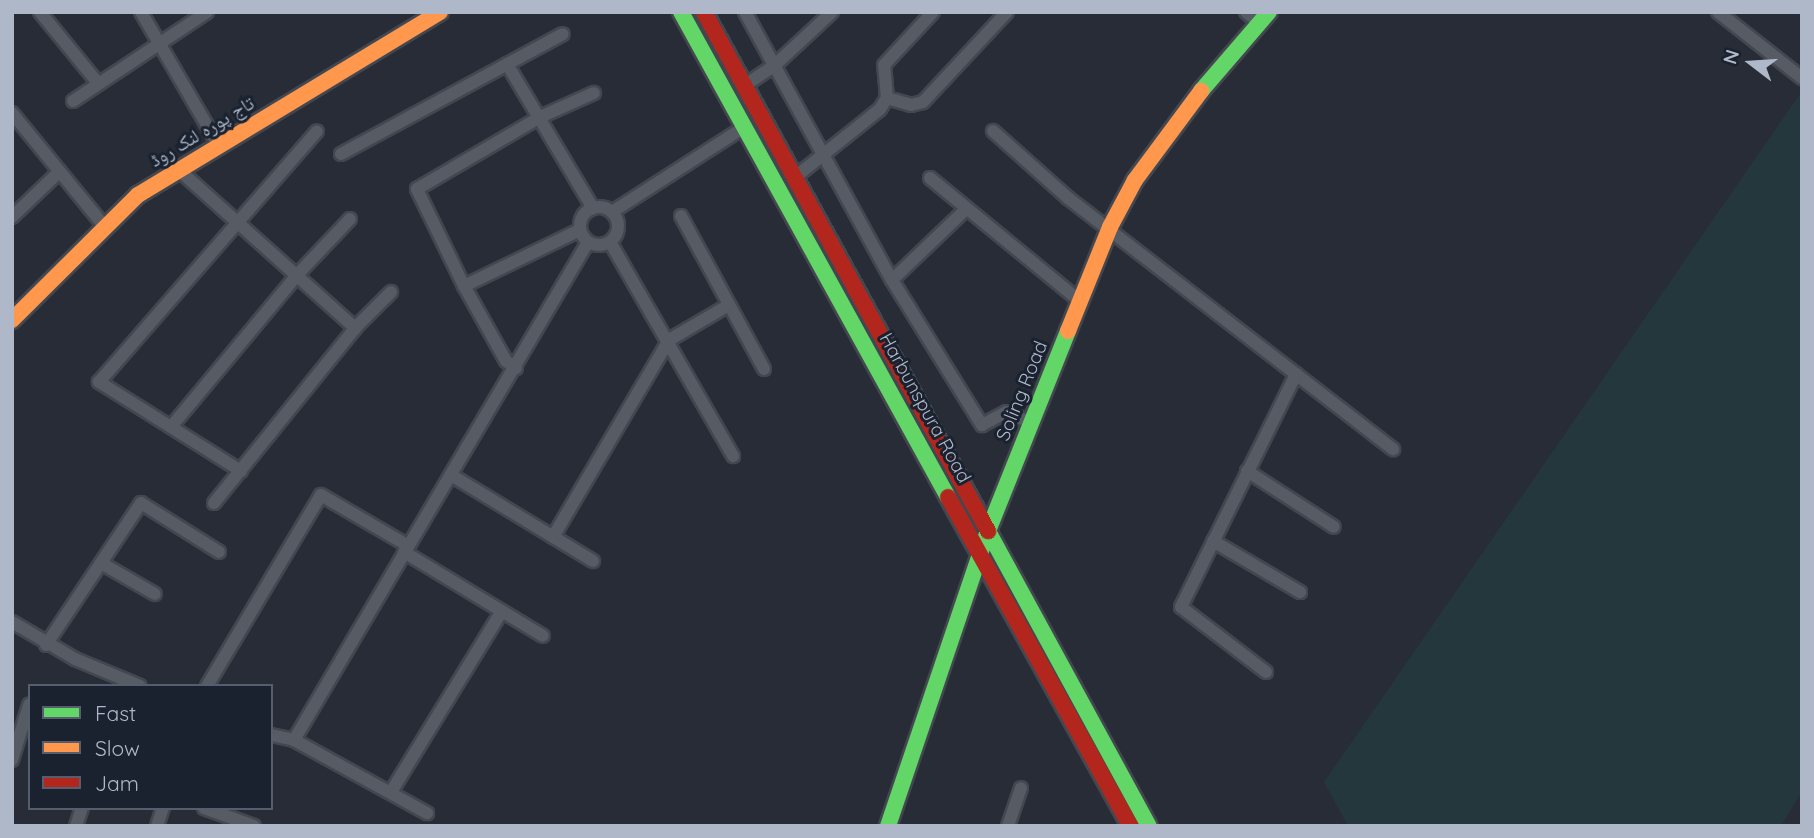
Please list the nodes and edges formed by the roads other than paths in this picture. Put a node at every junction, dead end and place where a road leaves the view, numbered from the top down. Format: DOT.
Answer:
graph roads {
  1 [pos="40,12"];
  2 [pos="141,12"];
  3 [pos="207,12"];
  4 [pos="440,12"];
  5 [pos="681,12"];
  6 [pos="704,12"];
  7 [pos="745,12"];
  8 [pos="832,12"];
  9 [pos="933,12"];
  10 [pos="1007,12"];
  11 [pos="1718,12"];
  12 [pos="1258,16"];
  13 [pos="563,34"];
  14 [pos="160,42"];
  15 [pos="507,64"];
  16 [pos="775,65"];
  17 [pos="1802,78"];
  18 [pos="97,82"];
  19 [pos="744,86"];
  20 [pos="594,93"];
  21 [pos="887,98"];
  22 [pos="73,101"];
  23 [pos="12,113"];
  24 [pos="540,117"];
  25 [pos="743,128"];
  26 [pos="317,131"];
  27 [pos="993,131"];
  28 [pos="219,146"];
  29 [pos="341,155"];
  30 [pos="825,155"];
  31 [pos="179,170"];
  32 [pos="60,171"];
  33 [pos="794,178"];
  34 [pos="930,178"];
  35 [pos="593,208"];
  36 [pos="966,209"];
  37 [pos="612,212"];
  38 [pos="681,216"];
  39 [pos="12,217"];
  40 [pos="350,219"];
  41 [pos="236,220"];
  42 [pos="105,227"];
  43 [pos="1110,228"];
  44 [pos="580,230"];
  45 [pos="588,242"];
  46 [pos="610,242"];
  47 [pos="297,275"];
  48 [pos="892,280"];
  49 [pos="464,286"];
  50 [pos="391,292"];
  51 [pos="1080,301"];
  52 [pos="729,305"];
  53 [pos="12,320"];
  54 [pos="355,328"];
  55 [pos="669,340"];
  56 [pos="516,368"];
  57 [pos="764,369"];
  58 [pos="1296,374"];
  59 [pos="1032,423"];
  60 [pos="171,427"];
  61 [pos="1393,449"];
  62 [pos="733,456"];
  63 [pos="241,471"];
  64 [pos="1247,471"];
  65 [pos="451,475"];
  66 [pos="214,503"];
  67 [pos="1334,527"];
  68 [pos="988,531"];
  69 [pos="553,537"];
  70 [pos="1213,541"];
  71 [pos="405,548"];
  72 [pos="981,551"];
  73 [pos="219,552"];
  74 [pos="593,561"];
  75 [pos="102,563"];
  76 [pos="1300,592"];
  77 [pos="155,594"];
  78 [pos="502,611"];
  79 [pos="12,622"];
  80 [pos="543,636"];
  81 [pos="46,645"];
  82 [pos="1266,672"];
  83 [pos="135,684"];
  84 [pos="208,684"];
  85 [pos="28,712"];
  86 [pos="273,735"];
  87 [pos="294,740"];
  88 [pos="24,741"];
  89 [pos="12,760"];
  90 [pos="1021,788"];
  91 [pos="391,792"];
  92 [pos="208,810"];
  93 [pos="427,813"];
  94 [pos="237,823"];
  95 [pos="254,826"];
  96 [pos="888,826"];
  97 [pos="1008,826"];
  98 [pos="1130,826"];
  99 [pos="1149,826"];
  1 -- 18 [label="street"];
  2 -- 14 [label="street"];
  3 -- 14 [label="street"];
  4 -- 28 [label="main road, تاج پورہ لنک روڈ"];
  5 -- 25 [label="main road, Harbunspura Road"];
  6 -- 19 [label="main road, Harbunspura Road"];
  7 -- 16 [label="street"];
  8 -- 16 [label="street"];
  9 -- 21 [label="street"];
  10 -- 21 [label="street"];
  11 -- 17 [label="street"];
  12 -- 43 [label="main road, Soling Road"];
  13 -- 15 [label="street"];
  14 -- 18 [label="street"];
  14 -- 28 [label="street"];
  15 -- 24 [label="street"];
  15 -- 29 [label="street"];
  16 -- 19 [label="street"];
  16 -- 30 [label="street"];
  18 -- 22 [label="street"];
  19 -- 33 [label="main road, Harbunspura Road"];
  20 -- 24 [label="street"];
  21 -- 30 [label="street"];
  23 -- 32 [label="street"];
  24 -- 35 [label="street"];
  24 -- 49 [label="street"];
  25 -- 37 [label="street"];
  25 -- 72 [label="main road, Harbunspura Road"];
  26 -- 41 [label="street"];
  27 -- 43 [label="street"];
  28 -- 31 [label="main road, تاج پورہ لنک روڈ"];
  30 -- 33 [label="street"];
  30 -- 48 [label="street"];
  31 -- 41 [label="street"];
  31 -- 42 [label="main road, تاج پورہ لنک روڈ"];
  32 -- 39 [label="street"];
  32 -- 42 [label="street"];
  33 -- 68 [label="main road, Harbunspura Road"];
  34 -- 36 [label="street"];
  35 -- 37 [label="street"];
  35 -- 44 [label="street"];
  36 -- 48 [label="street"];
  36 -- 51 [label="street"];
  37 -- 46 [label="street"];
  38 -- 52 [label="street"];
  40 -- 47 [label="street"];
  41 -- 47 [label="street"];
  41 -- 60 [label="street"];
  42 -- 53 [label="main road, تاج پورہ لنک روڈ"];
  43 -- 51 [label="main road, Soling Road"];
  43 -- 58 [label="street"];
  44 -- 45 [label="street"];
  44 -- 49 [label="street"];
  45 -- 46 [label="street"];
  45 -- 56 [label="street"];
  46 -- 55 [label="street"];
  47 -- 54 [label="street"];
  47 -- 60 [label="street"];
  48 -- 59 [label="street"];
  49 -- 56 [label="street"];
  50 -- 54 [label="street"];
  51 -- 59 [label="main road, Soling Road"];
  52 -- 55 [label="street"];
  52 -- 57 [label="street"];
  54 -- 63 [label="street"];
  55 -- 62 [label="street"];
  55 -- 69 [label="street"];
  56 -- 65 [label="street"];
  58 -- 61 [label="street"];
  58 -- 64 [label="street"];
  59 -- 68 [label="main road, Soling Road"];
  60 -- 63 [label="street"];
  63 -- 66 [label="street"];
  64 -- 67 [label="street"];
  64 -- 70 [label="street"];
  65 -- 69 [label="street"];
  65 -- 71 [label="street"];
  68 -- 72 [label="main road, Soling Road"];
  68 -- 99 [label="main road, Harbunspura Road"];
  69 -- 74 [label="street"];
  70 -- 76 [label="street"];
  70 -- 82 [label="street"];
  71 -- 78 [label="street"];
  71 -- 84 [label="street"];
  71 -- 87 [label="street"];
  72 -- 96 [label="main road, Soling Road"];
  72 -- 98 [label="main road, Harbunspura Road"];
  73 -- 75 [label="street"];
  75 -- 77 [label="street"];
  75 -- 81 [label="street"];
  78 -- 80 [label="street"];
  78 -- 91 [label="street"];
  79 -- 81 [label="street"];
  81 -- 83 [label="street"];
  85 -- 88 [label="street"];
  86 -- 87 [label="street"];
  87 -- 91 [label="street"];
  88 -- 89 [label="street"];
  90 -- 97 [label="street"];
  91 -- 93 [label="street"];
  92 -- 94 [label="street"];
  94 -- 95 [label="street"];
}
